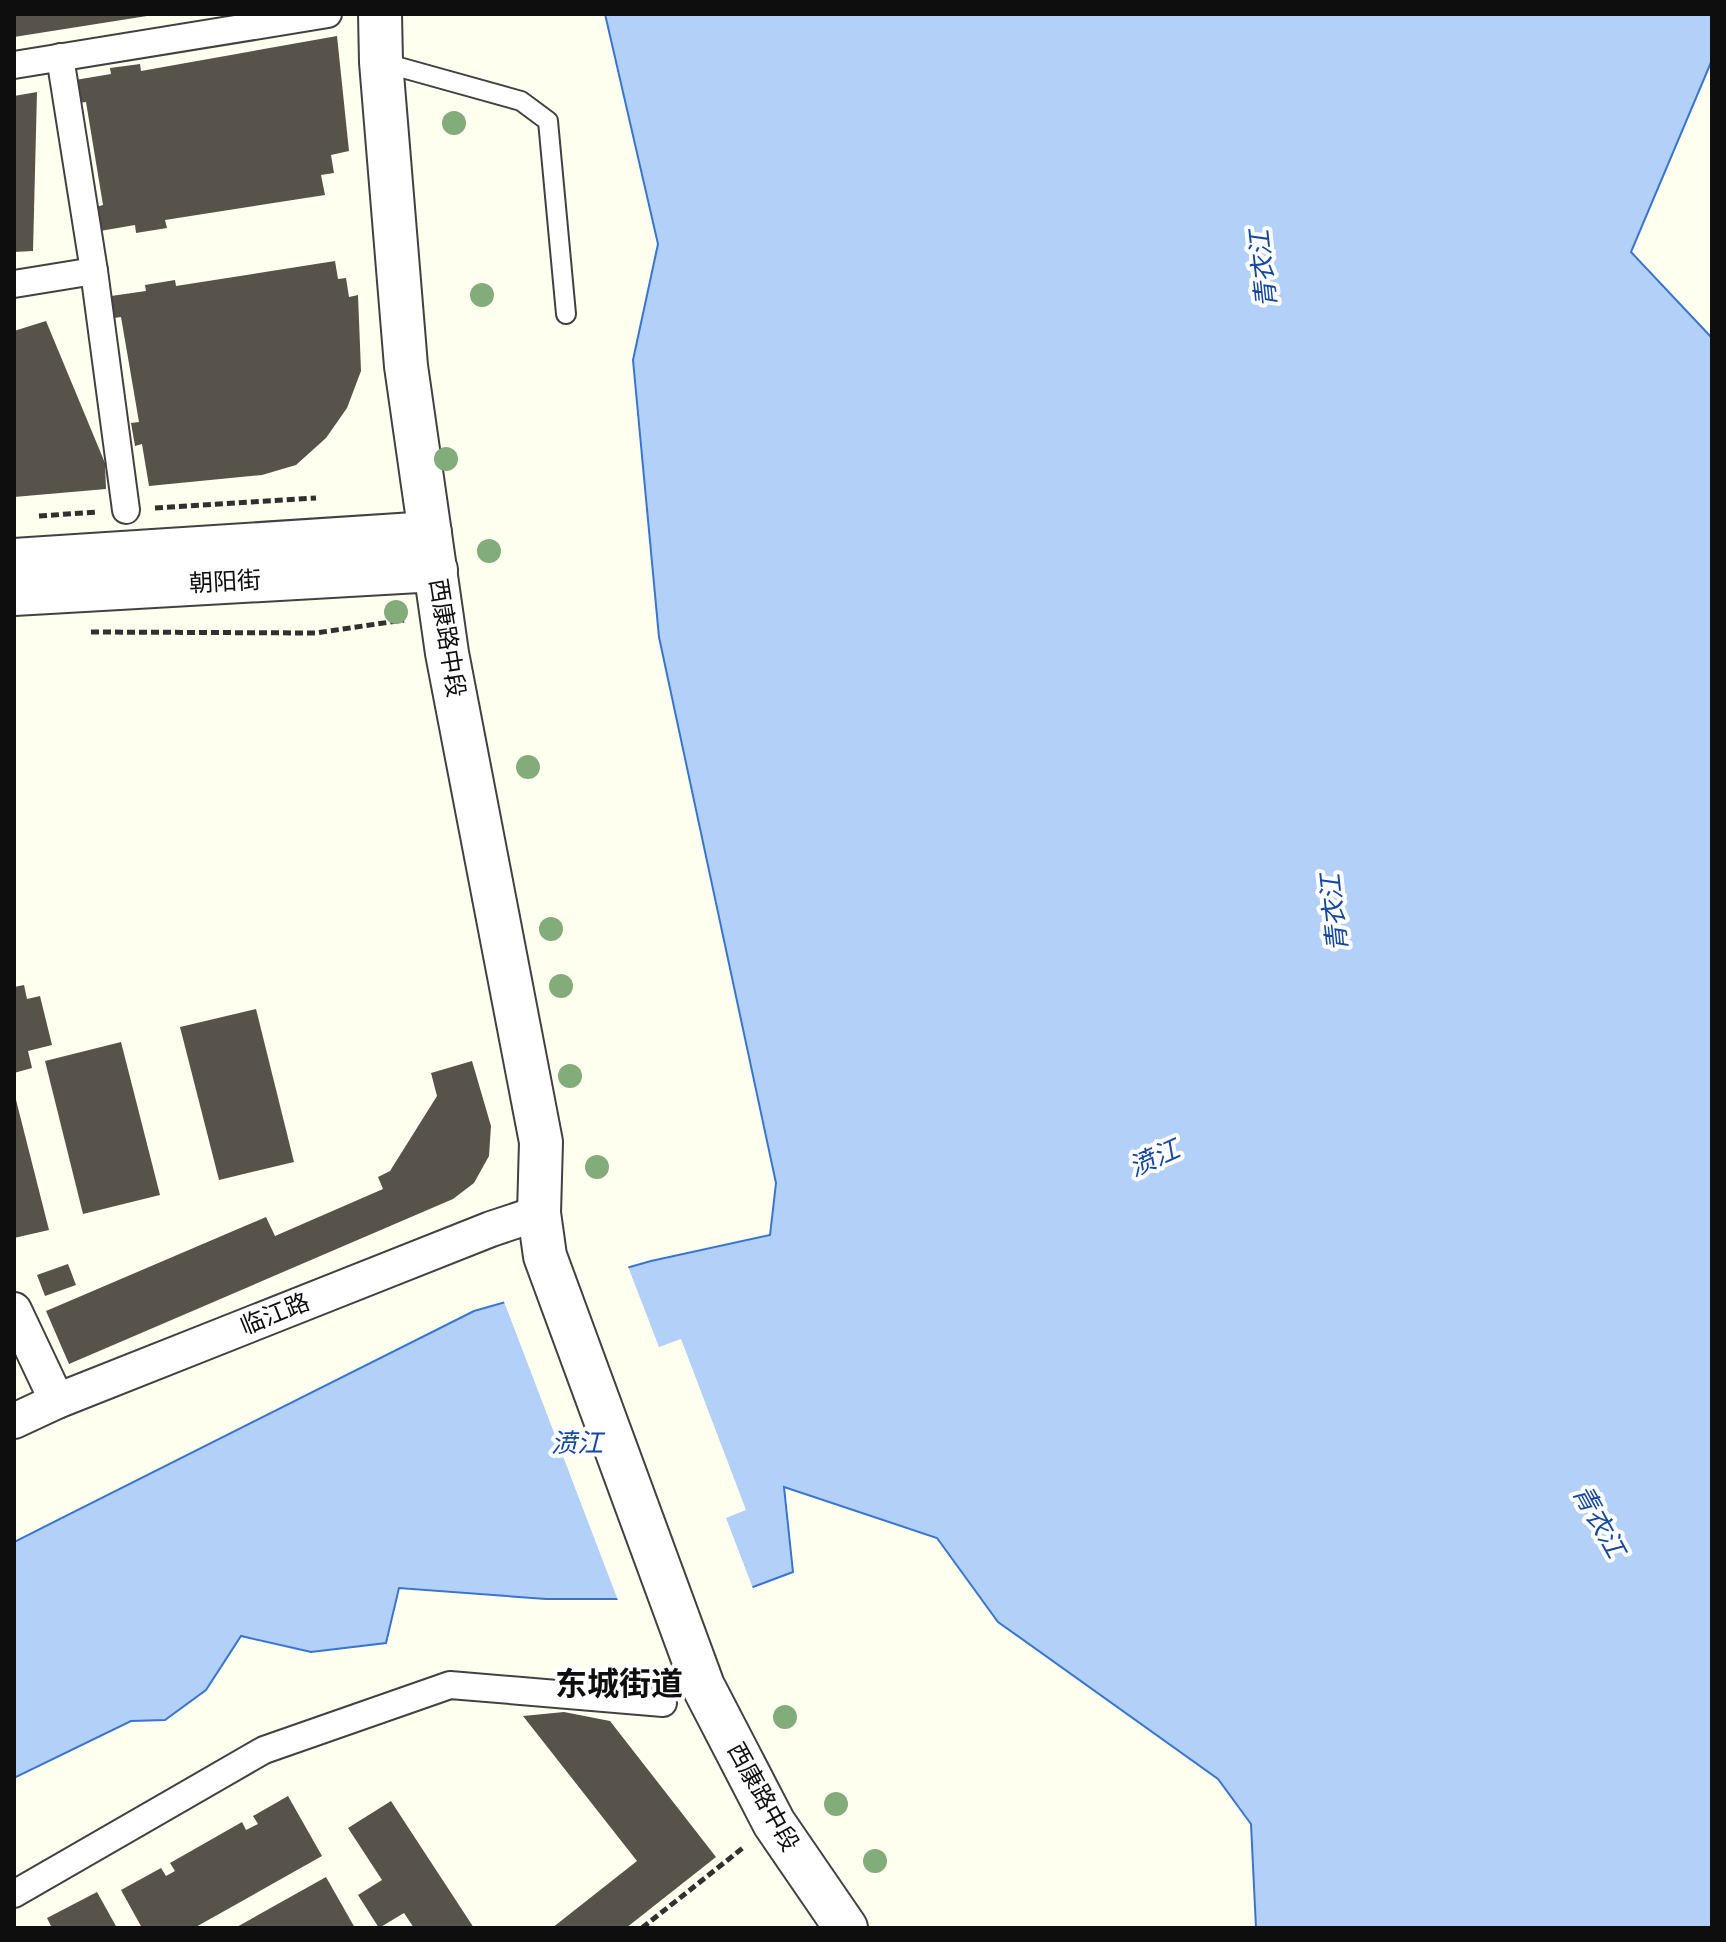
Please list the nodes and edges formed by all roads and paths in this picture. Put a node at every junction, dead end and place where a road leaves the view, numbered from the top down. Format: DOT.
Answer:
graph roads {
  1 [pos="328,14"];
  2 [pos="380,14"];
  3 [pos="60,57"];
  4 [pos="381,62"];
  5 [pos="14,65"];
  6 [pos="94,271"];
  7 [pos="14,284"];
  8 [pos="566,314"];
  9 [pos="126,510"];
  10 [pos="433,552"];
  11 [pos="14,560"];
  12 [pos="14,594"];
  13 [pos="405,620"];
  14 [pos="78,632"];
  15 [pos="539,1213"];
  16 [pos="14,1310"];
  17 [pos="57,1401"];
  18 [pos="14,1421"];
  19 [pos="663,1703"];
  20 [pos="774,1823"];
  21 [pos="14,1894"];
  22 [pos="642,1928"];
  23 [pos="846,1928"];
  1 -- 3 [label="street"];
  2 -- 4 [label="street, 西康路中段"];
  3 -- 5 [label="street"];
  3 -- 6 [label="street"];
  4 -- 8 [label="lane"];
  4 -- 10 [label="street, 西康路中段"];
  6 -- 7 [label="street"];
  6 -- 9 [label="street"];
  10 -- 11 [label="street, 朝阳街"];
  10 -- 12 [label="street, 朝阳街"];
  10 -- 15 [label="street, 西康路中段"];
  13 -- 14 [label="path"];
  15 -- 17 [label="street, 临江路"];
  15 -- 20 [label="street, 西康路中段"];
  16 -- 17 [label="street"];
  17 -- 18 [label="street, 临江路"];
  19 -- 21 [label="street"];
  20 -- 22 [label="path"];
  20 -- 23 [label="street, 西康路中段"];
}
